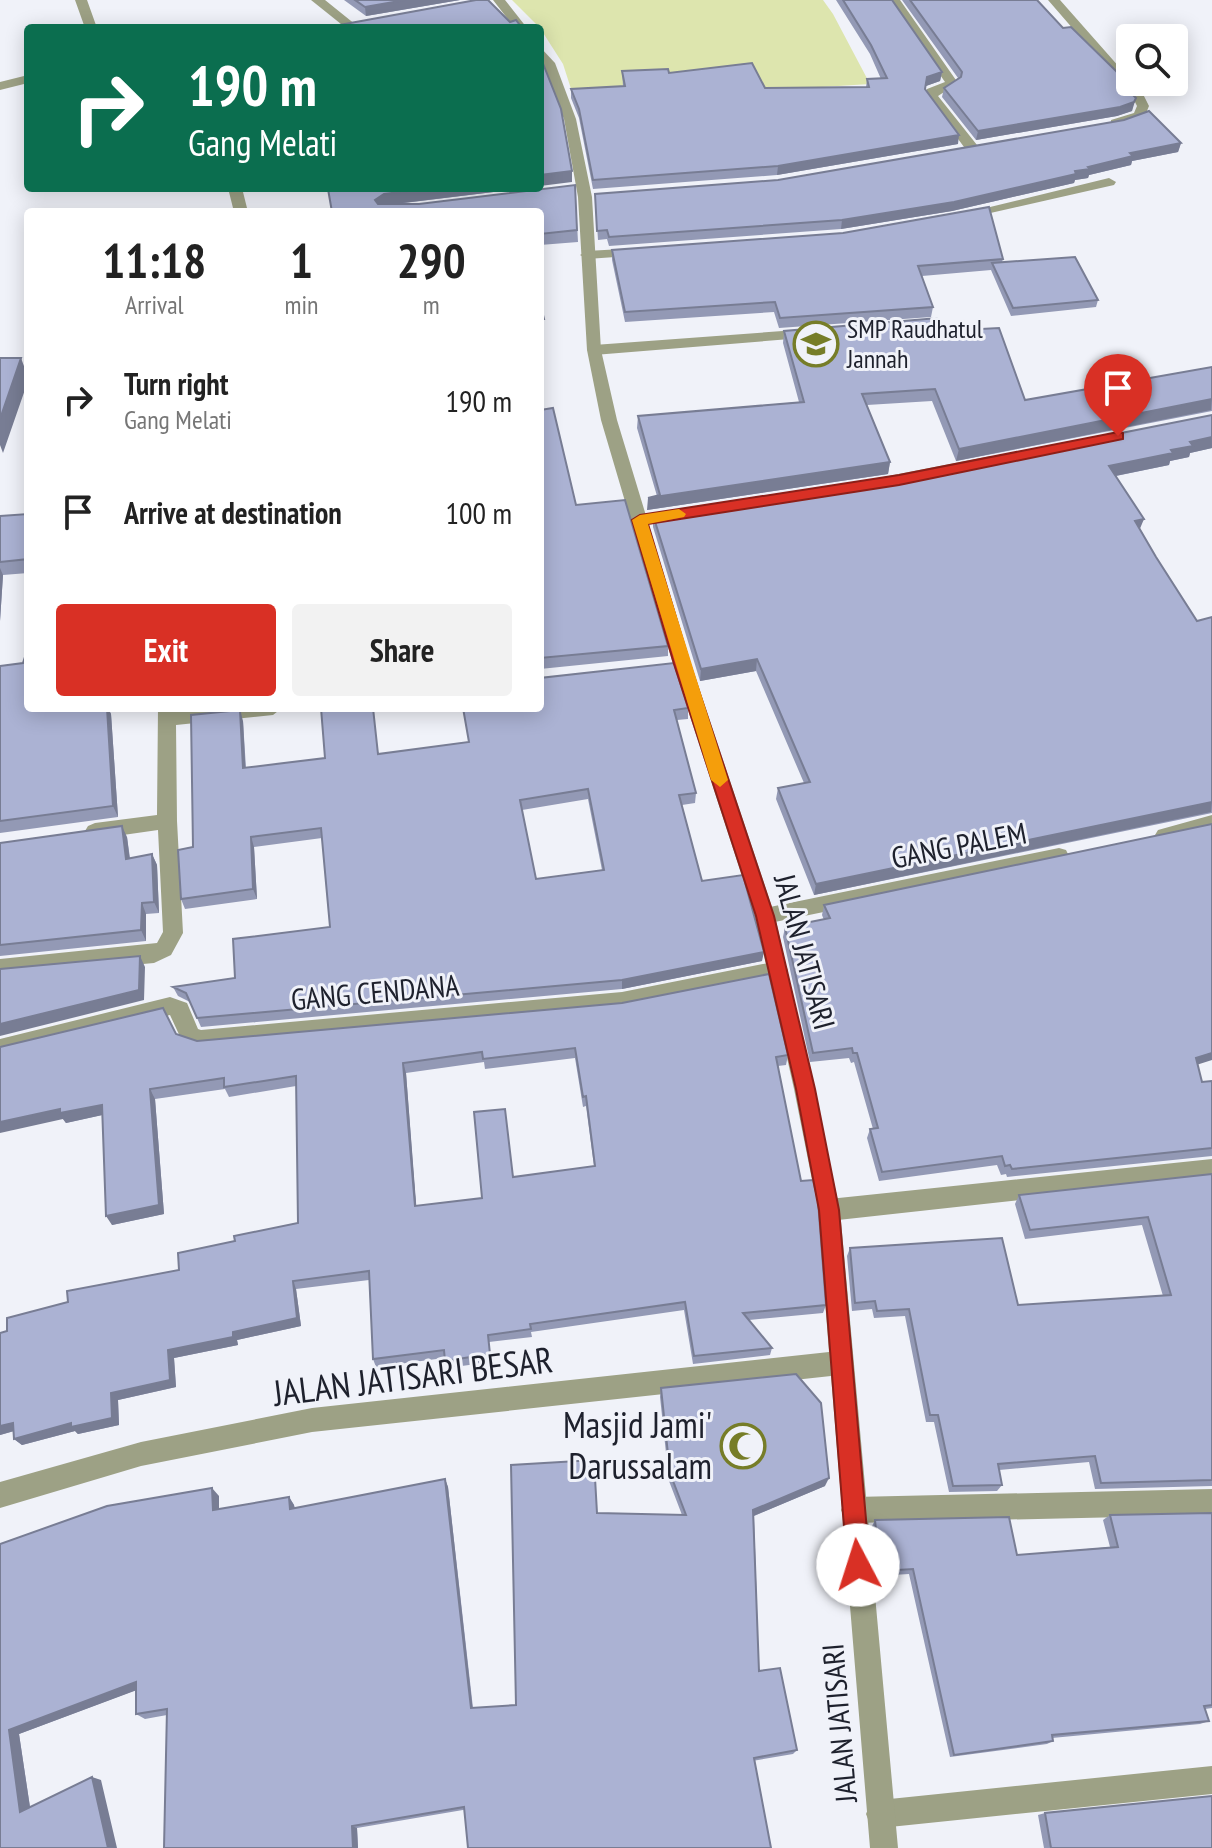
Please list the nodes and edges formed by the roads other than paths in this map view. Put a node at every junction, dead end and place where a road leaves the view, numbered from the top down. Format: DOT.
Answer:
graph roads {
  1 [pos="81,0"];
  2 [pos="317,0"];
  3 [pos="499,0"];
  4 [pos="894,0"];
  5 [pos="1054,0"];
  6 [pos="484,3"];
  7 [pos="365,22"];
  8 [pos="90,24"];
  9 [pos="349,24"];
  10 [pos="355,24"];
  11 [pos="518,24"];
  12 [pos="544,61"];
  13 [pos="24,80"];
  14 [pos="0,86"];
  15 [pos="1106,124"];
  16 [pos="987,145"];
  17 [pos="972,148"];
  18 [pos="953,151"];
  19 [pos="1109,182"];
  20 [pos="953,218"];
  21 [pos="662,251"];
  22 [pos="587,255"];
  23 [pos="826,332"];
  24 [pos="594,350"];
  25 [pos="1008,458"];
  26 [pos="853,487"];
  27 [pos="202,712"];
  28 [pos="167,714"];
  29 [pos="167,821"];
  30 [pos="1212,823"];
  31 [pos="76,834"];
  32 [pos="1148,838"];
  33 [pos="1071,854"];
  34 [pos="765,916"];
  35 [pos="0,968"];
  36 [pos="778,970"];
  37 [pos="0,1048"];
  38 [pos="1212,1169"];
  39 [pos="829,1210"];
  40 [pos="841,1363"];
  41 [pos="0,1495"];
  42 [pos="1212,1502"];
  43 [pos="854,1510"];
  44 [pos="1212,1780"];
  45 [pos="880,1814"];
  46 [pos="884,1848"];
  1 -- 8 [label="street"];
  2 -- 9 [label="street"];
  3 -- 6 [label="street"];
  3 -- 11 [label="street"];
  4 -- 17 [label="street"];
  5 -- 15 [label="street"];
  7 -- 10 [label="street"];
  12 -- 22 [label="street, JALAN JATISARI"];
  13 -- 14 [label="street"];
  16 -- 17 [label="street"];
  17 -- 18 [label="street"];
  19 -- 20 [label="street"];
  21 -- 22 [label="street"];
  22 -- 24 [label="street, JALAN JATISARI"];
  23 -- 24 [label="street"];
  24 -- 34 [label="street, JALAN JATISARI"];
  25 -- 26 [label="street"];
  27 -- 28 [label="street"];
  28 -- 29 [label="street"];
  29 -- 31 [label="street"];
  29 -- 35 [label="street"];
  30 -- 32 [label="street"];
  33 -- 34 [label="street, GANG PALEM"];
  34 -- 36 [label="street, JALAN JATISARI"];
  36 -- 37 [label="street, GANG CENDANA"];
  36 -- 39 [label="street, JALAN JATISARI"];
  38 -- 39 [label="street"];
  39 -- 40 [label="street, JALAN JATISARI"];
  40 -- 41 [label="street, JALAN JATISARI BESAR"];
  40 -- 43 [label="street, JALAN JATISARI"];
  42 -- 43 [label="street"];
  43 -- 45 [label="street, JALAN JATISARI"];
  44 -- 45 [label="street"];
  45 -- 46 [label="street, JALAN JATISARI"];
}
